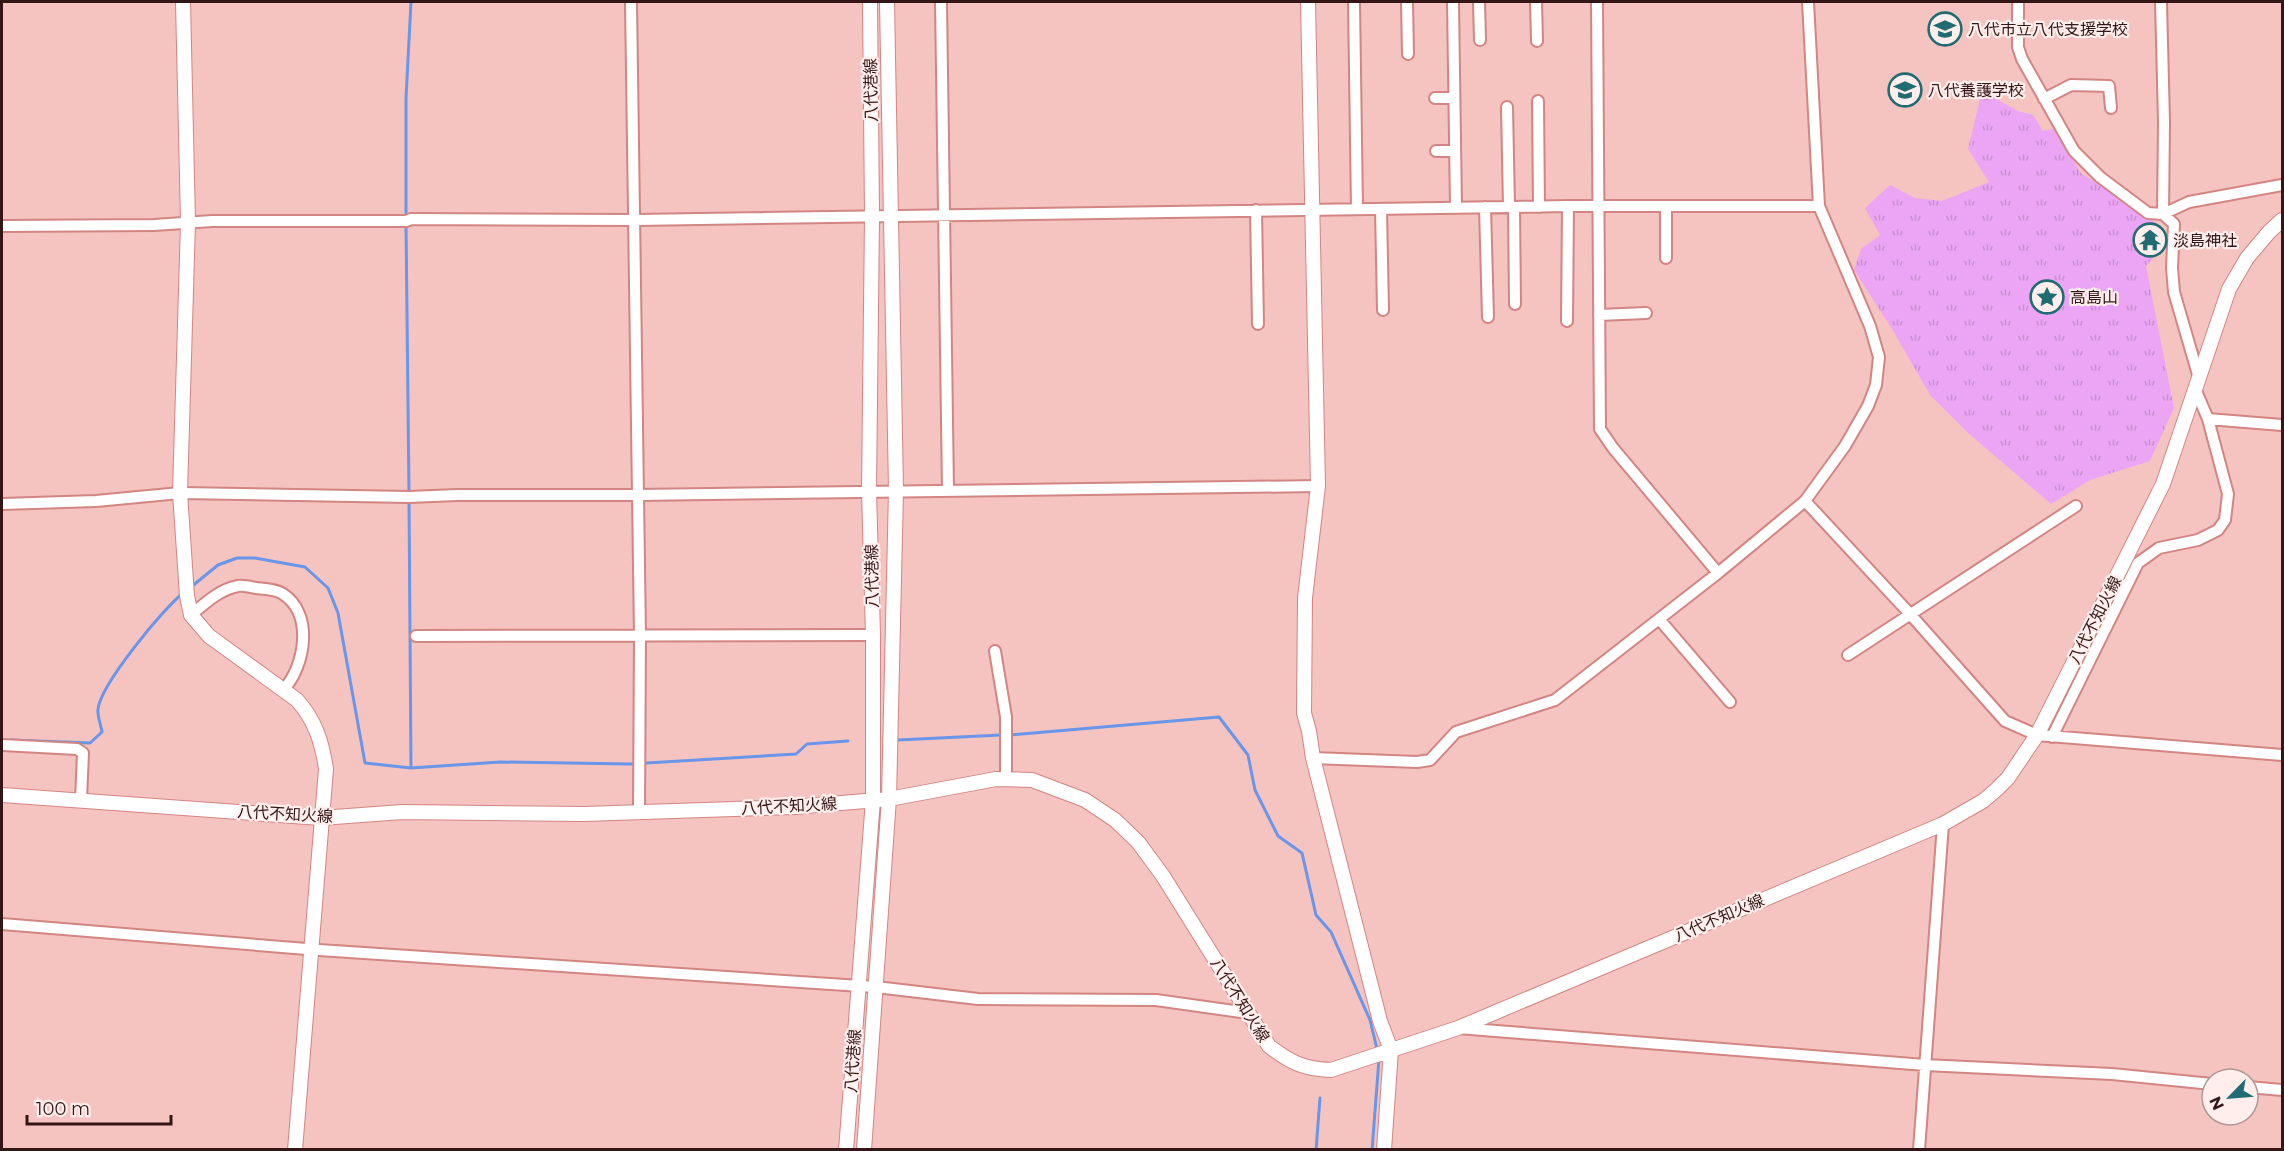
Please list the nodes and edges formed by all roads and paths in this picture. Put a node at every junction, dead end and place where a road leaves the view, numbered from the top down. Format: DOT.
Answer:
graph roads {
  1 [pos="183,2"];
  2 [pos="631,2"];
  3 [pos="870,2"];
  4 [pos="887,2"];
  5 [pos="941,2"];
  6 [pos="1308,2"];
  7 [pos="1354,2"];
  8 [pos="1407,2"];
  9 [pos="1453,2"];
  10 [pos="1479,2"];
  11 [pos="1536,2"];
  12 [pos="1597,2"];
  13 [pos="1808,2"];
  14 [pos="2018,2"];
  15 [pos="2162,2"];
  16 [pos="1480,40"];
  17 [pos="1537,41"];
  18 [pos="1408,54"];
  19 [pos="1435,98"];
  20 [pos="1454,98"];
  21 [pos="2044,99"];
  22 [pos="1538,101"];
  23 [pos="1507,107"];
  24 [pos="2111,108"];
  25 [pos="1436,151"];
  26 [pos="1455,151"];
  27 [pos="2283,185"];
  28 [pos="1568,206"];
  29 [pos="1599,206"];
  30 [pos="1666,206"];
  31 [pos="1818,206"];
  32 [pos="1485,207"];
  33 [pos="1512,207"];
  34 [pos="1539,207"];
  35 [pos="1456,208"];
  36 [pos="1357,209"];
  37 [pos="1382,209"];
  38 [pos="1256,210"];
  39 [pos="1311,210"];
  40 [pos="2163,214"];
  41 [pos="944,215"];
  42 [pos="872,216"];
  43 [pos="890,216"];
  44 [pos="636,220"];
  45 [pos="2283,220"];
  46 [pos="188,222"];
  47 [pos="2,226"];
  48 [pos="1666,258"];
  49 [pos="1515,304"];
  50 [pos="1383,310"];
  51 [pos="1646,313"];
  52 [pos="1599,315"];
  53 [pos="1488,317"];
  54 [pos="1568,321"];
  55 [pos="1258,324"];
  56 [pos="2197,385"];
  57 [pos="2208,419"];
  58 [pos="2283,425"];
  59 [pos="1318,486"];
  60 [pos="896,490"];
  61 [pos="948,490"];
  62 [pos="869,491"];
  63 [pos="180,493"];
  64 [pos="637,495"];
  65 [pos="1805,501"];
  66 [pos="2,504"];
  67 [pos="2076,506"];
  68 [pos="1718,573"];
  69 [pos="189,606"];
  70 [pos="1910,614"];
  71 [pos="1659,619"];
  72 [pos="873,635"];
  73 [pos="416,636"];
  74 [pos="640,636"];
  75 [pos="995,651"];
  76 [pos="1848,655"];
  77 [pos="284,689"];
  78 [pos="1730,702"];
  79 [pos="2037,735"];
  80 [pos="2052,737"];
  81 [pos="2,745"];
  82 [pos="2283,755"];
  83 [pos="1313,758"];
  84 [pos="1006,779"];
  85 [pos="2,795"];
  86 [pos="81,800"];
  87 [pos="873,800"];
  88 [pos="889,800"];
  89 [pos="639,812"];
  90 [pos="321,818"];
  91 [pos="1943,824"];
  92 [pos="2,924"];
  93 [pos="310,950"];
  94 [pos="858,986"];
  95 [pos="876,987"];
  96 [pos="1248,1013"];
  97 [pos="1458,1028"];
  98 [pos="1386,1052"];
  99 [pos="1925,1065"];
  100 [pos="2200,1083"];
  101 [pos="2260,1088"];
  102 [pos="2283,1090"];
  103 [pos="295,1149"];
  104 [pos="846,1149"];
  105 [pos="864,1149"];
  106 [pos="1384,1149"];
  107 [pos="1919,1149"];
  1 -- 46 [label="main road"];
  2 -- 44 [label="street"];
  3 -- 42 [label="main road, 八代港線"];
  4 -- 43 [label="main road, 八代港線"];
  5 -- 41 [label="street"];
  6 -- 39 [label="main road"];
  7 -- 36 [label="street"];
  8 -- 18 [label="street"];
  9 -- 20 [label="street"];
  10 -- 16 [label="street"];
  11 -- 17 [label="street"];
  12 -- 29 [label="street"];
  13 -- 31 [label="street"];
  14 -- 21 [label="street"];
  15 -- 40 [label="street"];
  19 -- 20 [label="street"];
  20 -- 26 [label="street"];
  21 -- 24 [label="street"];
  21 -- 40 [label="street"];
  22 -- 34 [label="street"];
  23 -- 33 [label="street"];
  25 -- 26 [label="street"];
  26 -- 35 [label="street"];
  27 -- 40 [label="street"];
  28 -- 29 [label="street"];
  28 -- 34 [label="street"];
  28 -- 54 [label="street"];
  29 -- 30 [label="street"];
  29 -- 52 [label="street"];
  30 -- 31 [label="street"];
  30 -- 48 [label="street"];
  31 -- 65 [label="street"];
  32 -- 33 [label="street"];
  32 -- 35 [label="street"];
  32 -- 53 [label="street"];
  33 -- 34 [label="street"];
  33 -- 49 [label="street"];
  35 -- 37 [label="street"];
  36 -- 37 [label="street"];
  36 -- 39 [label="street"];
  37 -- 50 [label="street"];
  38 -- 39 [label="street"];
  38 -- 41 [label="street"];
  38 -- 55 [label="street"];
  39 -- 59 [label="main road"];
  40 -- 56 [label="street"];
  41 -- 43 [label="street"];
  41 -- 61 [label="street"];
  42 -- 43 [label="street"];
  42 -- 44 [label="street"];
  42 -- 62 [label="main road, 八代港線"];
  43 -- 60 [label="main road, 八代港線"];
  44 -- 46 [label="street"];
  44 -- 64 [label="street"];
  45 -- 56 [label="main road, 八代不知火線"];
  46 -- 47 [label="street"];
  46 -- 63 [label="main road"];
  51 -- 52 [label="street"];
  52 -- 68 [label="street"];
  56 -- 57 [label="street"];
  56 -- 79 [label="main road, 八代不知火線"];
  57 -- 58 [label="street"];
  57 -- 80 [label="street"];
  59 -- 61 [label="street"];
  59 -- 83 [label="main road"];
  60 -- 61 [label="street"];
  60 -- 62 [label="street"];
  60 -- 88 [label="main road, 八代港線"];
  62 -- 64 [label="street"];
  62 -- 72 [label="main road, 八代港線"];
  63 -- 64 [label="street"];
  63 -- 66 [label="street"];
  63 -- 69 [label="main road"];
  64 -- 74 [label="street"];
  65 -- 68 [label="street"];
  65 -- 70 [label="street"];
  67 -- 70 [label="street"];
  68 -- 71 [label="street"];
  69 -- 77 [label="main road"];
  69 -- 77 [label="street"];
  70 -- 76 [label="street"];
  70 -- 79 [label="street"];
  71 -- 78 [label="street"];
  71 -- 83 [label="street"];
  72 -- 74 [label="street"];
  72 -- 87 [label="main road, 八代港線"];
  73 -- 74 [label="street"];
  74 -- 89 [label="street"];
  75 -- 84 [label="street"];
  77 -- 90 [label="main road"];
  79 -- 80 [label="street"];
  79 -- 91 [label="main road, 八代不知火線"];
  80 -- 82 [label="street"];
  81 -- 86 [label="street"];
  83 -- 98 [label="main road"];
  84 -- 88 [label="main road, 八代不知火線"];
  84 -- 96 [label="main road, 八代不知火線"];
  85 -- 86 [label="main road, 八代不知火線"];
  86 -- 90 [label="main road, 八代不知火線"];
  87 -- 88 [label="main road, 八代不知火線"];
  87 -- 89 [label="main road, 八代不知火線"];
  87 -- 94 [label="main road, 八代港線"];
  88 -- 95 [label="main road, 八代港線"];
  89 -- 90 [label="main road, 八代不知火線"];
  90 -- 93 [label="main road"];
  91 -- 97 [label="main road, 八代不知火線"];
  91 -- 99 [label="street"];
  92 -- 93 [label="street"];
  93 -- 94 [label="street"];
  93 -- 103 [label="main road"];
  94 -- 95 [label="street"];
  94 -- 104 [label="main road, 八代港線"];
  95 -- 96 [label="street"];
  95 -- 105 [label="main road, 八代港線"];
  96 -- 98 [label="main road, 八代不知火線"];
  97 -- 98 [label="main road, 八代不知火線"];
  97 -- 99 [label="street"];
  98 -- 106 [label="main road"];
  99 -- 100 [label="street"];
  99 -- 107 [label="street"];
  101 -- 102 [label="street"];
}
